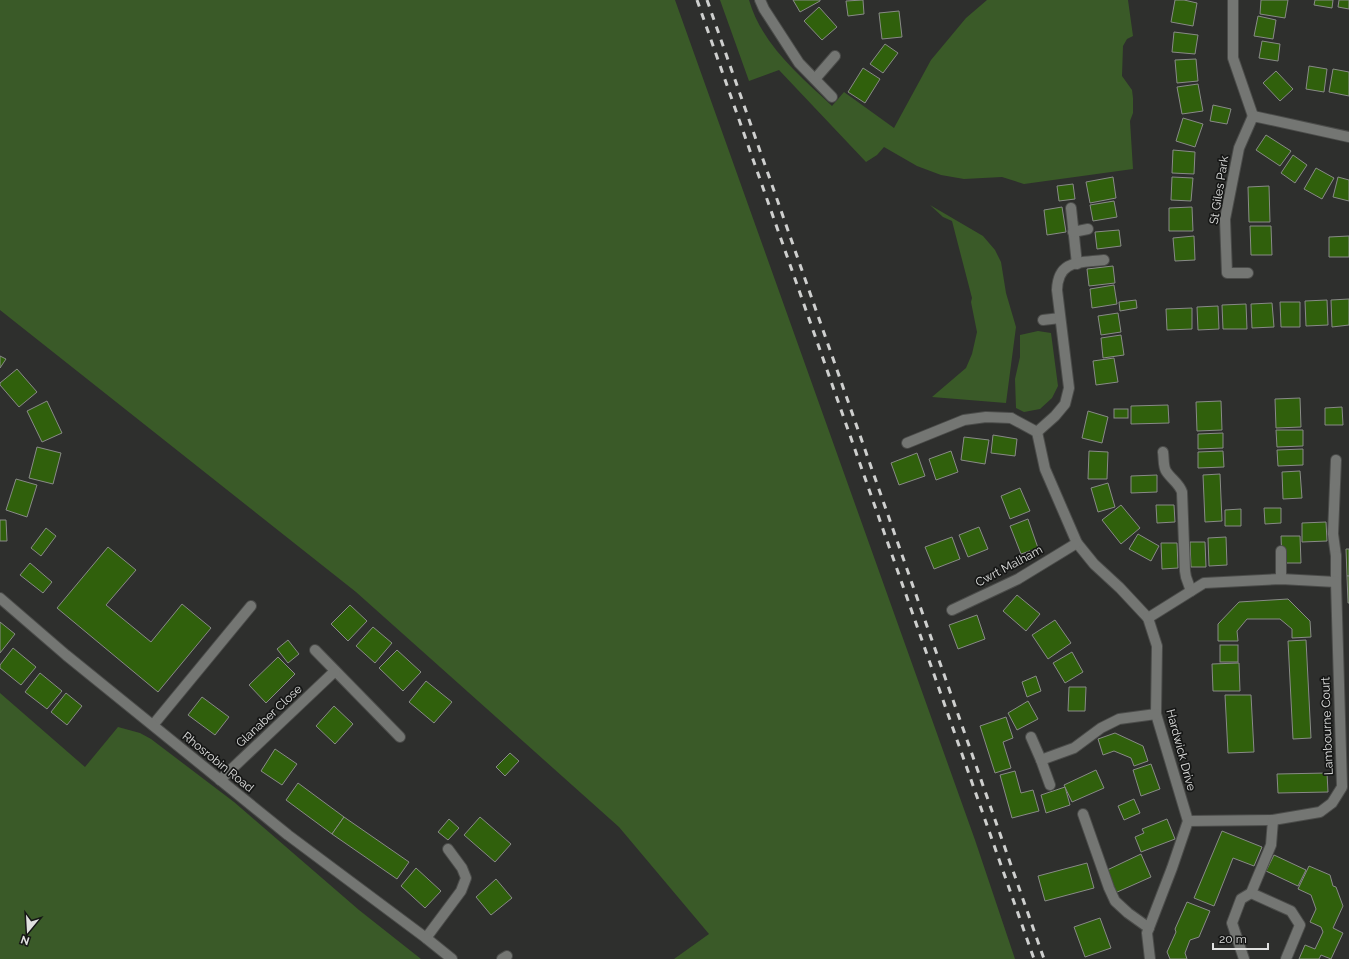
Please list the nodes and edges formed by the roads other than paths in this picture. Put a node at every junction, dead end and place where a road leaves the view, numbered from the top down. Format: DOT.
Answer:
graph roads {
  1 [pos="760,0"];
  2 [pos="1233,0"];
  3 [pos="835,56"];
  4 [pos="815,79"];
  5 [pos="832,97"];
  6 [pos="1254,116"];
  7 [pos="1349,137"];
  8 [pos="1071,208"];
  9 [pos="1088,229"];
  10 [pos="1074,232"];
  11 [pos="1104,260"];
  12 [pos="1077,264"];
  13 [pos="1248,273"];
  14 [pos="1060,318"];
  15 [pos="1043,320"];
  16 [pos="1037,432"];
  17 [pos="907,443"];
  18 [pos="1163,452"];
  19 [pos="1336,460"];
  20 [pos="1076,543"];
  21 [pos="1281,551"];
  22 [pos="1281,578"];
  23 [pos="1336,582"];
  24 [pos="1191,591"];
  25 [pos="0,598"];
  26 [pos="251,606"];
  27 [pos="952,610"];
  28 [pos="1148,618"];
  29 [pos="315,650"];
  30 [pos="335,671"];
  31 [pos="1156,714"];
  32 [pos="153,725"];
  33 [pos="400,737"];
  34 [pos="1031,737"];
  35 [pos="1042,760"];
  36 [pos="220,780"];
  37 [pos="1050,785"];
  38 [pos="1083,814"];
  39 [pos="1273,820"];
  40 [pos="1188,821"];
  41 [pos="448,849"];
  42 [pos="1251,893"];
  43 [pos="1149,928"];
  44 [pos="426,938"];
  45 [pos="452,959"];
  46 [pos="1150,959"];
  47 [pos="1244,959"];
  48 [pos="1286,959"];
  1 -- 4 [label="street"];
  2 -- 6 [label="street"];
  3 -- 4 [label="street"];
  4 -- 5 [label="street"];
  6 -- 7 [label="street"];
  6 -- 13 [label="street, St Giles Park"];
  8 -- 10 [label="street"];
  9 -- 10 [label="street"];
  10 -- 12 [label="street"];
  11 -- 12 [label="street"];
  12 -- 14 [label="street"];
  14 -- 15 [label="street"];
  14 -- 16 [label="street"];
  16 -- 17 [label="street"];
  16 -- 20 [label="street, Hardwick Drive"];
  18 -- 24 [label="street"];
  19 -- 23 [label="street, Lambourne Court"];
  20 -- 27 [label="street, Cwrt Malham"];
  20 -- 28 [label="street, Hardwick Drive"];
  21 -- 22 [label="street"];
  22 -- 23 [label="street"];
  22 -- 24 [label="street"];
  23 -- 39 [label="street, Lambourne Court"];
  24 -- 28 [label="street"];
  25 -- 32 [label="street, Rhosrobin Road"];
  26 -- 32 [label="street"];
  28 -- 31 [label="street, Hardwick Drive"];
  29 -- 30 [label="street"];
  30 -- 33 [label="street"];
  30 -- 36 [label="street, Glanaber Close"];
  31 -- 35 [label="street"];
  31 -- 40 [label="street, Hardwick Drive"];
  32 -- 36 [label="street, Rhosrobin Road"];
  34 -- 35 [label="street"];
  35 -- 37 [label="street"];
  36 -- 44 [label="street, Rhosrobin Road"];
  38 -- 43 [label="street"];
  39 -- 40 [label="street, Lambourne Court"];
  39 -- 42 [label="street"];
  40 -- 43 [label="street"];
  41 -- 44 [label="street"];
  42 -- 47 [label="street"];
  42 -- 48 [label="street"];
  43 -- 46 [label="street"];
  44 -- 45 [label="street, Rhosrobin Road"];
}
